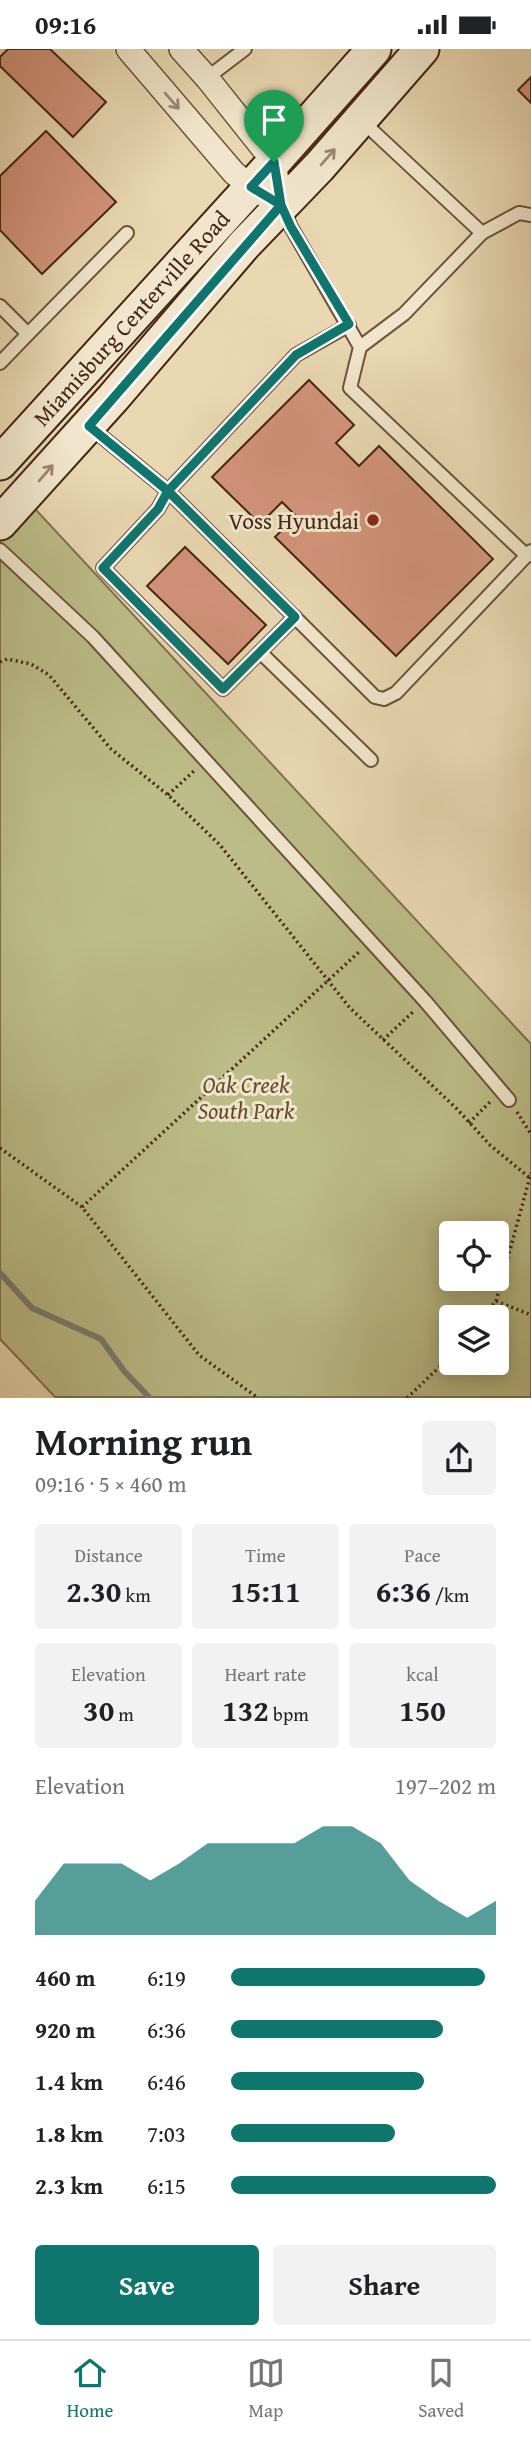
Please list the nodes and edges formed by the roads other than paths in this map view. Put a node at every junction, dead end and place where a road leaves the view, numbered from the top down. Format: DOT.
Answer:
graph roads {
  1 [pos="128,49"];
  2 [pos="181,49"];
  3 [pos="245,49"];
  4 [pos="374,49"];
  5 [pos="422,49"];
  6 [pos="207,78"];
  7 [pos="361,120"];
  8 [pos="274,162"];
  9 [pos="251,187"];
  10 [pos="281,205"];
  11 [pos="531,215"];
  12 [pos="127,233"];
  13 [pos="482,233"];
  14 [pos="0,306"];
  15 [pos="349,324"];
  16 [pos="28,334"];
  17 [pos="360,347"];
  18 [pos="0,363"];
  19 [pos="89,426"];
  20 [pos="0,463"];
  21 [pos="168,491"];
  22 [pos="0,523"];
  23 [pos="0,550"];
  24 [pos="529,554"];
  25 [pos="295,617"];
  26 [pos="260,652"];
  27 [pos="371,761"];
  28 [pos="505,1095"];
  1 -- 9 [label="street, one-way"];
  2 -- 6 [label="street"];
  3 -- 6 [label="lane"];
  4 -- 8 [label="main road, Miamisburg Centerville Road"];
  5 -- 7 [label="main road, Miamisburg Centerville Road"];
  6 -- 8 [label="street"];
  10 -- 7 [label="main road, Miamisburg Centerville Road, one-way"];
  7 -- 13 [label="lane"];
  8 -- 9 [label="main road, Miamisburg Centerville Road"];
  8 -- 10 [label="street"];
  9 -- 10 [label="street"];
  9 -- 20 [label="main road, Miamisburg Centerville Road"];
  10 -- 15 [label="lane"];
  10 -- 19 [label="main road, Miamisburg Centerville Road"];
  11 -- 13 [label="lane"];
  12 -- 16 [label="lane"];
  13 -- 17 [label="lane"];
  14 -- 16 [label="lane"];
  15 -- 17 [label="lane"];
  15 -- 21 [label="lane"];
  16 -- 18 [label="lane"];
  17 -- 24 [label="lane"];
  19 -- 21 [label="lane"];
  22 -- 19 [label="main road, Miamisburg Centerville Road, one-way"];
  21 -- 25 [label="lane"];
  21 -- 26 [label="lane"];
  23 -- 28 [label="lane"];
  24 -- 25 [label="lane"];
  25 -- 26 [label="lane"];
  26 -- 27 [label="lane"];
}
